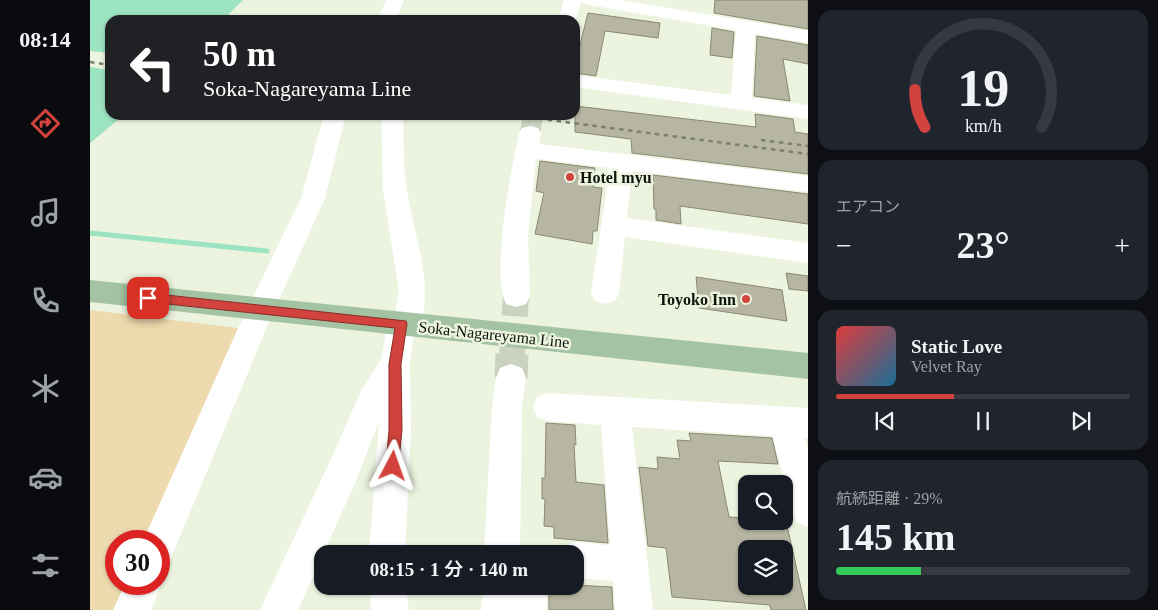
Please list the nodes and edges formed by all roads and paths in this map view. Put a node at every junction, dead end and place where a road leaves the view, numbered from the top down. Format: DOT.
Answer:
graph roads {
  1 [pos="395,0"];
  2 [pos="557,0"];
  3 [pos="573,0"];
  4 [pos="589,0"];
  5 [pos="389,15"];
  6 [pos="553,15"];
  7 [pos="568,15"];
  8 [pos="746,26"];
  9 [pos="808,37"];
  10 [pos="580,82"];
  11 [pos="741,103"];
  12 [pos="808,112"];
  13 [pos="334,120"];
  14 [pos="392,120"];
  15 [pos="622,162"];
  16 [pos="808,184"];
  17 [pos="614,226"];
  18 [pos="808,253"];
  19 [pos="90,292"];
  20 [pos="605,293"];
  21 [pos="516,296"];
  22 [pos="397,324"];
  23 [pos="395,364"];
  24 [pos="808,366"];
  25 [pos="511,378"];
  26 [pos="548,407"];
  27 [pos="615,412"];
  28 [pos="796,422"];
  29 [pos="808,510"];
  30 [pos="166,530"];
  31 [pos="388,545"];
  32 [pos="502,545"];
  33 [pos="584,561"];
  34 [pos="630,565"];
  35 [pos="138,595"];
  36 [pos="389,595"];
  37 [pos="501,595"];
  38 [pos="529,595"];
  39 [pos="132,610"];
  40 [pos="279,610"];
  41 [pos="390,610"];
  42 [pos="500,610"];
  43 [pos="528,610"];
  44 [pos="634,610"];
  1 -- 5 [label="street"];
  2 -- 6 [label="street"];
  3 -- 7 [label="street"];
  4 -- 8 [label="street"];
  8 -- 9 [label="street"];
  8 -- 11 [label="street"];
  10 -- 11 [label="street"];
  11 -- 12 [label="street"];
  13 -- 30 [label="street"];
  14 -- 22 [label="street"];
  15 -- 16 [label="street"];
  15 -- 17 [label="street"];
  15 -- 21 [label="street"];
  17 -- 18 [label="street"];
  17 -- 20 [label="street"];
  19 -- 22 [label="main road, Soka-Nagareyama Line"];
  22 -- 23 [label="street"];
  22 -- 24 [label="main road, Soka-Nagareyama Line"];
  23 -- 31 [label="street"];
  23 -- 40 [label="street"];
  25 -- 32 [label="street"];
  26 -- 27 [label="street"];
  27 -- 28 [label="street"];
  27 -- 34 [label="street"];
  28 -- 29 [label="street"];
  33 -- 34 [label="street"];
  34 -- 44 [label="street"];
  35 -- 39 [label="street"];
  36 -- 41 [label="street"];
  37 -- 42 [label="street"];
  38 -- 43 [label="street"];
}
